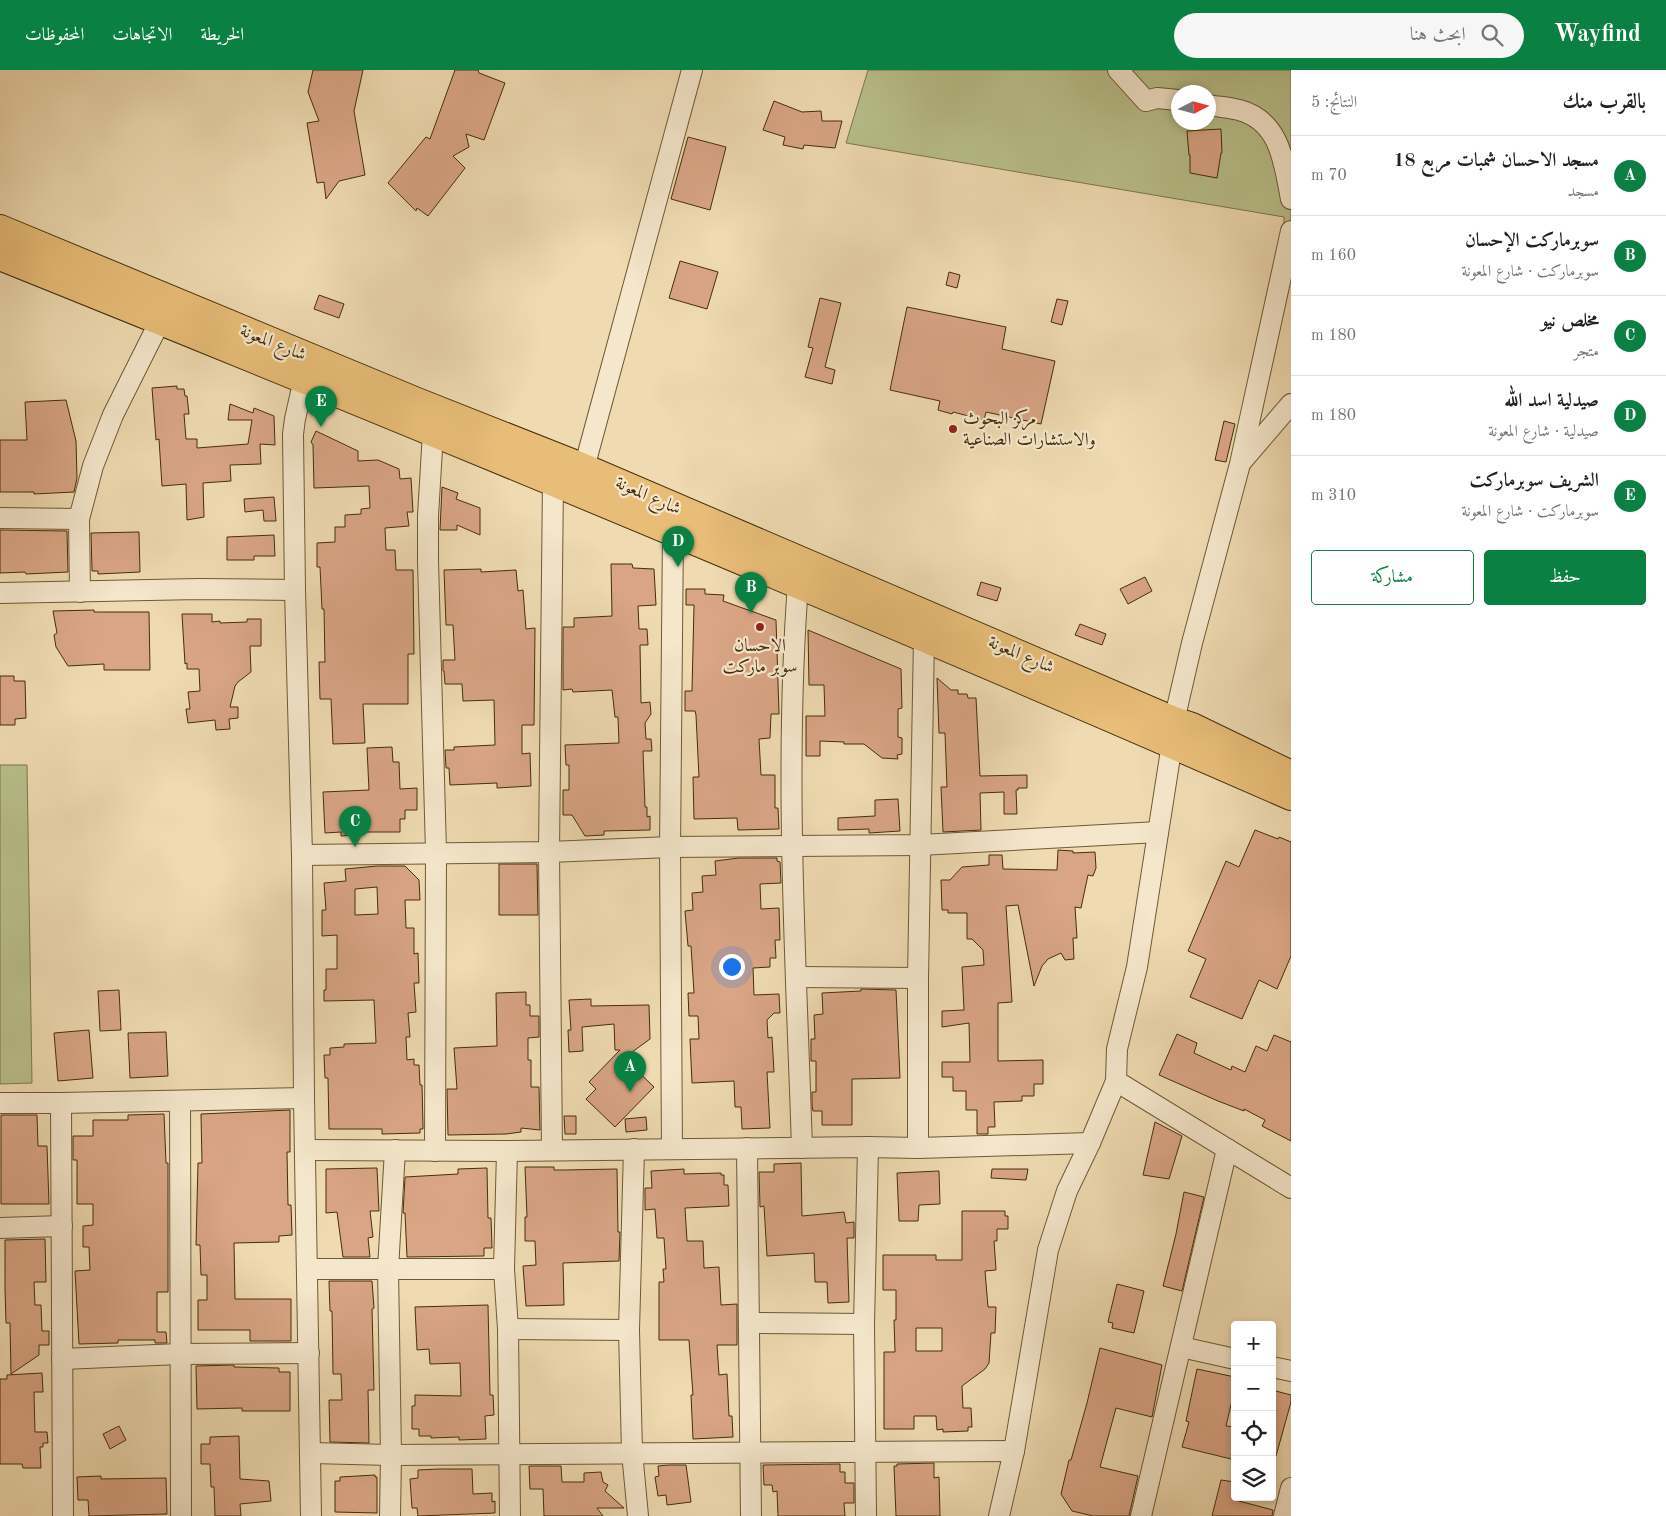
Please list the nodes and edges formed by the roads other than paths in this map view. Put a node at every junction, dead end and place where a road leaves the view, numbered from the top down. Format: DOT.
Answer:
graph roads {
  1 [pos="692,70"];
  2 [pos="1118,70"];
  3 [pos="1171,99"];
  4 [pos="1216,106"];
  5 [pos="1291,199"];
  6 [pos="0,229"];
  7 [pos="1291,231"];
  8 [pos="0,256"];
  9 [pos="160,321"];
  10 [pos="304,379"];
  11 [pos="1291,404"];
  12 [pos="433,432"];
  13 [pos="1240,464"];
  14 [pos="584,468"];
  15 [pos="554,481"];
  16 [pos="0,518"];
  17 [pos="79,519"];
  18 [pos="673,532"];
  19 [pos="798,584"];
  20 [pos="295,590"];
  21 [pos="0,592"];
  22 [pos="80,592"];
  23 [pos="924,637"];
  24 [pos="1173,732"];
  25 [pos="1291,775"];
  26 [pos="1291,796"];
  27 [pos="1158,832"];
  28 [pos="920,844"];
  29 [pos="792,846"];
  30 [pos="670,847"];
  31 [pos="436,852"];
  32 [pos="549,852"];
  33 [pos="302,855"];
  34 [pos="797,977"];
  35 [pos="918,978"];
  36 [pos="1116,1081"];
  37 [pos="304,1098"];
  38 [pos="180,1101"];
  39 [pos="0,1103"];
  40 [pos="61,1103"];
  41 [pos="1090,1143"];
  42 [pos="868,1147"];
  43 [pos="747,1148"];
  44 [pos="802,1148"];
  45 [pos="918,1148"];
  46 [pos="634,1149"];
  47 [pos="672,1149"];
  48 [pos="1227,1149"];
  49 [pos="305,1150"];
  50 [pos="395,1150"];
  51 [pos="552,1150"];
  52 [pos="435,1151"];
  53 [pos="507,1151"];
  54 [pos="1291,1188"];
  55 [pos="62,1226"];
  56 [pos="0,1228"];
  57 [pos="504,1268"];
  58 [pos="307,1269"];
  59 [pos="388,1269"];
  60 [pos="750,1323"];
  61 [pos="864,1324"];
  62 [pos="508,1329"];
  63 [pos="629,1330"];
  64 [pos="1181,1347"];
  65 [pos="309,1353"];
  66 [pos="180,1354"];
  67 [pos="1231,1357"];
  68 [pos="62,1359"];
  69 [pos="1276,1367"];
  70 [pos="1291,1370"];
  71 [pos="1014,1451"];
  72 [pos="632,1452"];
  73 [pos="311,1453"];
  74 [pos="749,1453"];
  75 [pos="864,1453"];
  76 [pos="510,1454"];
  77 [pos="391,1455"];
  78 [pos="1291,1488"];
  79 [pos="63,1516"];
  80 [pos="181,1516"];
  81 [pos="311,1516"];
  82 [pos="390,1516"];
  83 [pos="510,1516"];
  84 [pos="638,1516"];
  85 [pos="751,1516"];
  86 [pos="866,1516"];
  87 [pos="999,1516"];
  88 [pos="1141,1516"];
  89 [pos="1284,1516"];
  1 -- 14 [label="street"];
  2 -- 3 [label="street"];
  4 -- 5 [label="street"];
  6 -- 14 [label="highway, شارع المعونة"];
  7 -- 13 [label="street"];
  8 -- 9 [label="highway, شارع المعونة"];
  9 -- 10 [label="highway, شارع المعونة"];
  9 -- 17 [label="street"];
  10 -- 12 [label="highway, شارع المعونة"];
  10 -- 20 [label="street"];
  11 -- 13 [label="street"];
  12 -- 15 [label="highway, شارع المعونة"];
  12 -- 31 [label="street"];
  13 -- 24 [label="street"];
  14 -- 24 [label="highway, شارع المعونة"];
  15 -- 18 [label="highway, شارع المعونة"];
  15 -- 32 [label="street"];
  16 -- 17 [label="street"];
  17 -- 22 [label="street"];
  18 -- 19 [label="highway, شارع المعونة"];
  18 -- 30 [label="street"];
  19 -- 23 [label="highway, شارع المعونة"];
  19 -- 29 [label="street"];
  20 -- 22 [label="street"];
  20 -- 33 [label="street"];
  21 -- 22 [label="street"];
  23 -- 24 [label="highway, شارع المعونة"];
  23 -- 28 [label="street"];
  24 -- 25 [label="highway, شارع المعونة"];
  24 -- 26 [label="highway, شارع المعونة"];
  24 -- 27 [label="street"];
  27 -- 28 [label="street"];
  27 -- 36 [label="street"];
  28 -- 29 [label="street"];
  28 -- 35 [label="street"];
  29 -- 30 [label="street"];
  29 -- 34 [label="street"];
  30 -- 32 [label="street"];
  30 -- 47 [label="street"];
  31 -- 32 [label="street"];
  31 -- 33 [label="street"];
  31 -- 52 [label="street"];
  32 -- 51 [label="street"];
  33 -- 37 [label="street"];
  34 -- 35 [label="street"];
  34 -- 44 [label="street"];
  35 -- 45 [label="street"];
  36 -- 41 [label="street"];
  36 -- 48 [label="street"];
  37 -- 38 [label="street"];
  37 -- 49 [label="street"];
  38 -- 40 [label="street"];
  38 -- 66 [label="street"];
  39 -- 40 [label="street"];
  40 -- 55 [label="street"];
  41 -- 45 [label="street"];
  41 -- 71 [label="street"];
  42 -- 44 [label="street"];
  42 -- 45 [label="street"];
  42 -- 61 [label="street"];
  43 -- 44 [label="street"];
  43 -- 47 [label="street"];
  43 -- 60 [label="street"];
  46 -- 47 [label="street"];
  46 -- 51 [label="street"];
  46 -- 63 [label="street"];
  48 -- 54 [label="street"];
  48 -- 64 [label="street"];
  49 -- 50 [label="street"];
  49 -- 58 [label="street"];
  50 -- 52 [label="street"];
  50 -- 59 [label="street"];
  51 -- 53 [label="street"];
  52 -- 53 [label="street"];
  53 -- 57 [label="street"];
  55 -- 56 [label="street"];
  55 -- 68 [label="street"];
  57 -- 59 [label="street"];
  57 -- 62 [label="street"];
  58 -- 59 [label="street"];
  58 -- 65 [label="street"];
  59 -- 77 [label="street"];
  60 -- 61 [label="street"];
  60 -- 74 [label="street"];
  61 -- 75 [label="street"];
  62 -- 63 [label="street"];
  62 -- 76 [label="street"];
  63 -- 72 [label="street"];
  64 -- 67 [label="street"];
  64 -- 88 [label="street"];
  65 -- 66 [label="street"];
  65 -- 73 [label="street"];
  66 -- 68 [label="street"];
  66 -- 80 [label="street"];
  68 -- 79 [label="street"];
  69 -- 70 [label="street"];
  71 -- 75 [label="street"];
  71 -- 87 [label="street"];
  72 -- 74 [label="street"];
  72 -- 76 [label="street"];
  72 -- 84 [label="street"];
  73 -- 77 [label="street"];
  73 -- 81 [label="street"];
  74 -- 75 [label="street"];
  74 -- 85 [label="street"];
  75 -- 86 [label="street"];
  76 -- 77 [label="street"];
  76 -- 83 [label="street"];
  77 -- 82 [label="street"];
  78 -- 89 [label="street"];
}
